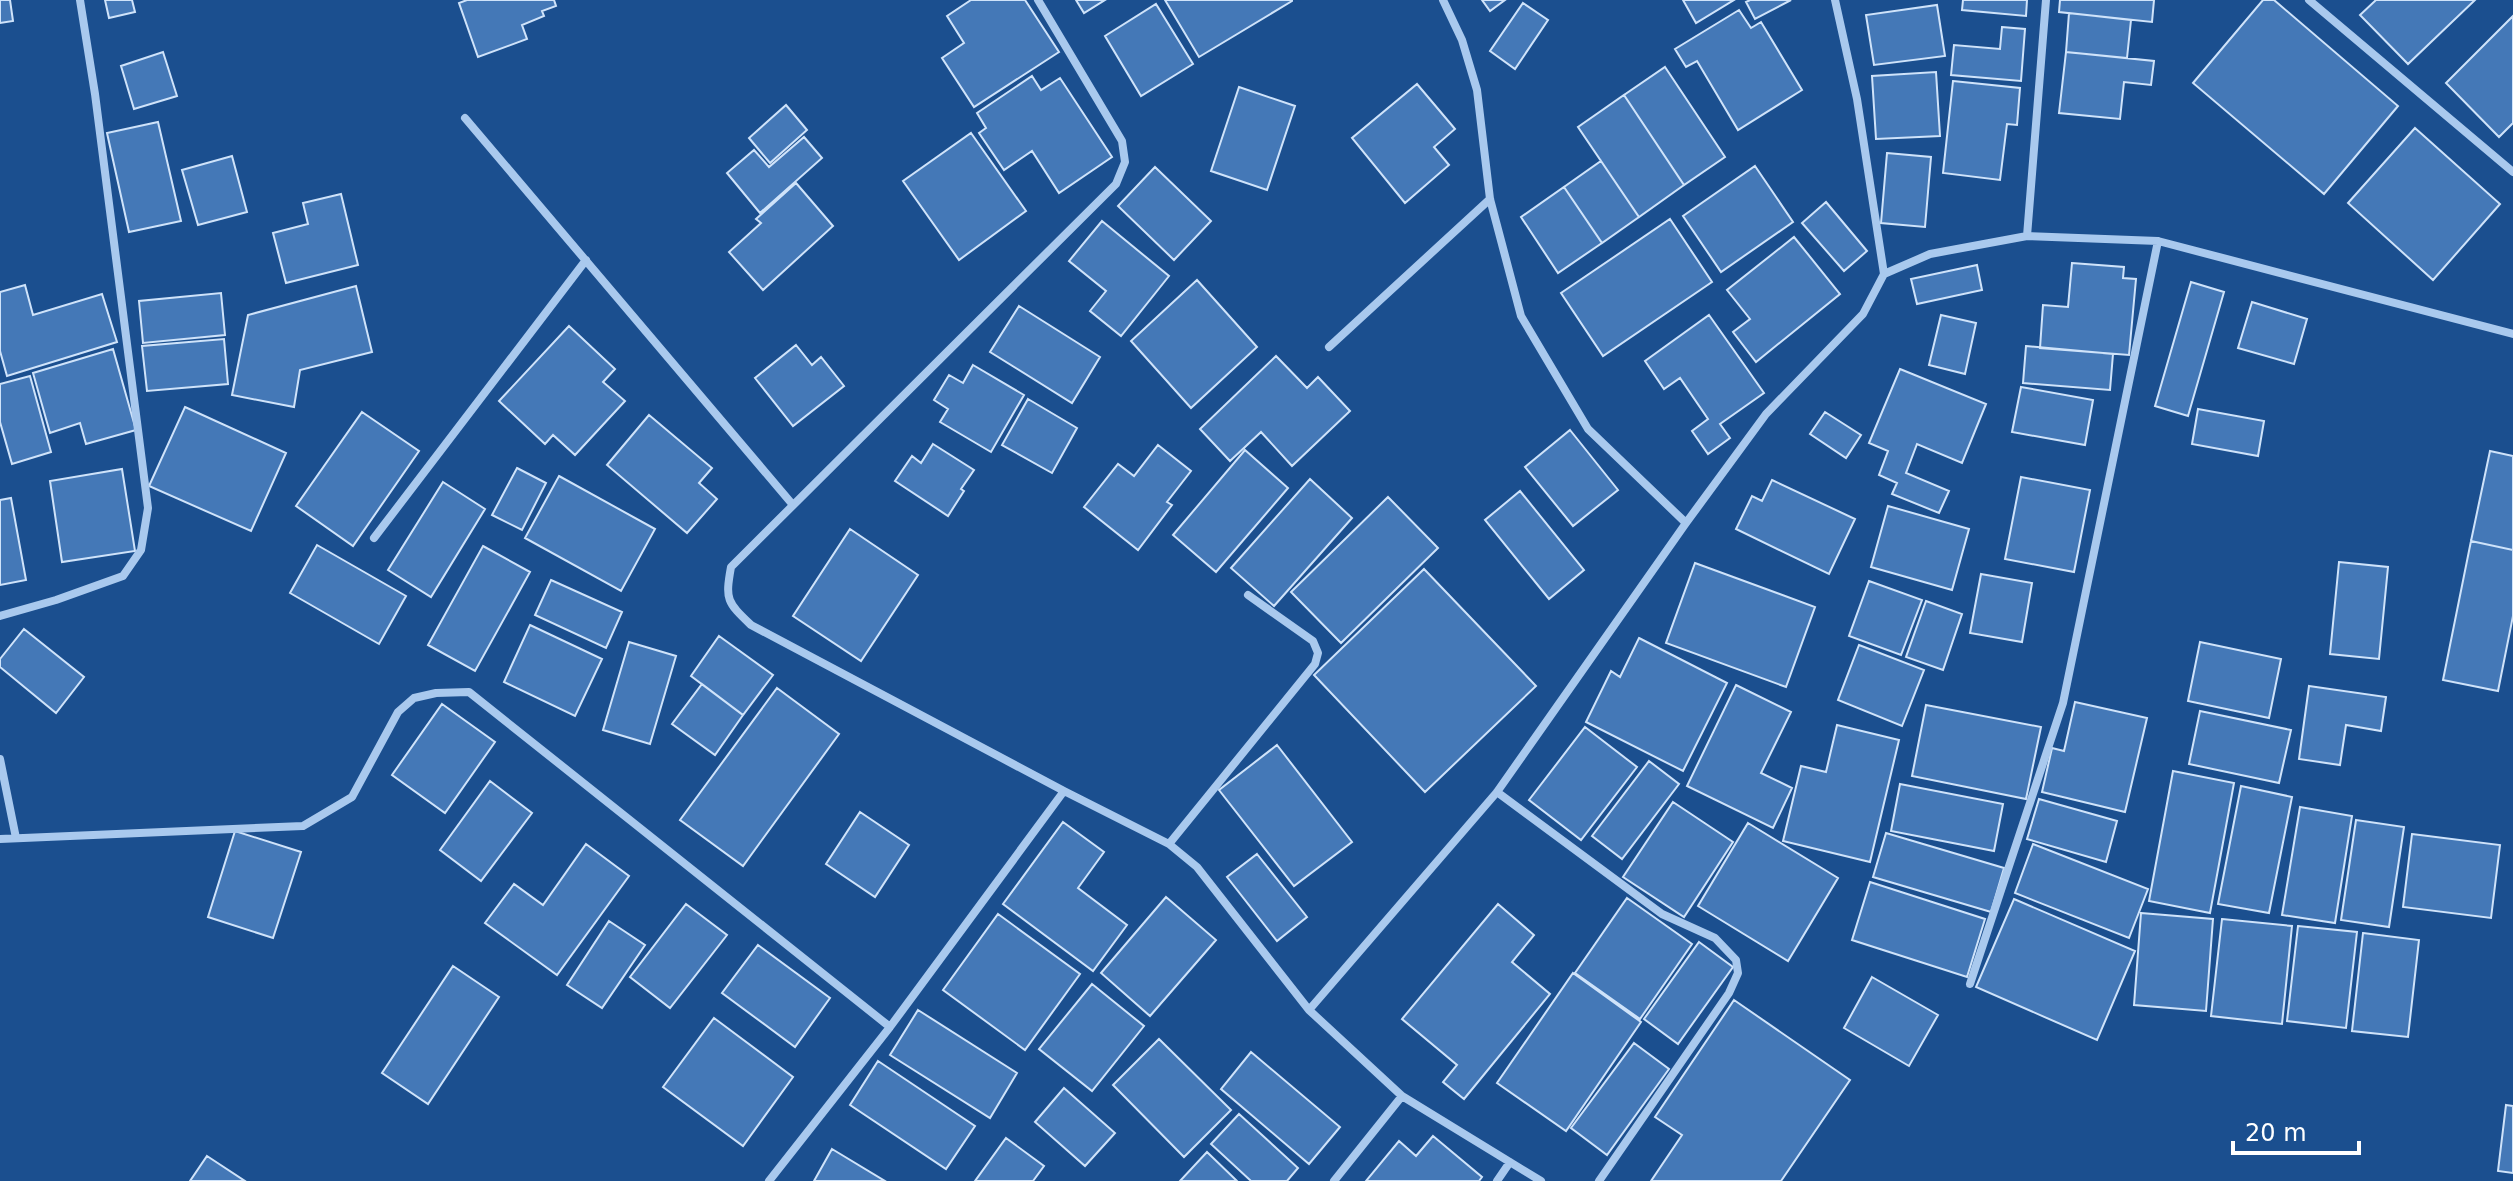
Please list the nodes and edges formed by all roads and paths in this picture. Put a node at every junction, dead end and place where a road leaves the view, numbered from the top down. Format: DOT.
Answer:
graph roads {
  1 [pos="80,0"];
  2 [pos="1038,0"];
  3 [pos="1443,0"];
  4 [pos="1835,0"];
  5 [pos="2046,0"];
  6 [pos="2309,0"];
  7 [pos="465,118"];
  8 [pos="2513,172"];
  9 [pos="1490,199"];
  10 [pos="2027,236"];
  11 [pos="2158,241"];
  12 [pos="586,260"];
  13 [pos="1884,274"];
  14 [pos="2513,334"];
  15 [pos="1329,347"];
  16 [pos="793,505"];
  17 [pos="1686,523"];
  18 [pos="374,538"];
  19 [pos="1248,595"];
  20 [pos="0,616"];
  21 [pos="0,759"];
  22 [pos="1064,791"];
  23 [pos="1497,792"];
  24 [pos="16,838"];
  25 [pos="0,839"];
  26 [pos="1169,844"];
  27 [pos="1970,984"];
  28 [pos="1309,1010"];
  29 [pos="890,1027"];
  30 [pos="1402,1096"];
  31 [pos="1510,1162"];
  32 [pos="769,1181"];
  33 [pos="1334,1181"];
  34 [pos="1497,1181"];
  35 [pos="1541,1181"];
  36 [pos="1599,1181"];
  1 -- 20 [label="street"];
  2 -- 16 [label="street"];
  3 -- 9 [label="street"];
  4 -- 13 [label="street"];
  5 -- 10 [label="street"];
  6 -- 8 [label="street"];
  7 -- 12 [label="street"];
  9 -- 15 [label="street"];
  9 -- 17 [label="street"];
  10 -- 11 [label="street"];
  10 -- 13 [label="street"];
  11 -- 14 [label="street"];
  11 -- 27 [label="street"];
  12 -- 16 [label="street"];
  12 -- 18 [label="street"];
  13 -- 17 [label="street"];
  16 -- 22 [label="street"];
  17 -- 23 [label="street"];
  19 -- 26 [label="street"];
  21 -- 24 [label="street"];
  22 -- 26 [label="street"];
  22 -- 29 [label="street"];
  23 -- 28 [label="street"];
  23 -- 36 [label="street"];
  24 -- 25 [label="street"];
  24 -- 29 [label="street"];
  26 -- 28 [label="street"];
  28 -- 30 [label="street"];
  29 -- 32 [label="street"];
  30 -- 31 [label="street"];
  30 -- 33 [label="street"];
  31 -- 34 [label="street"];
  31 -- 35 [label="street"];
}
